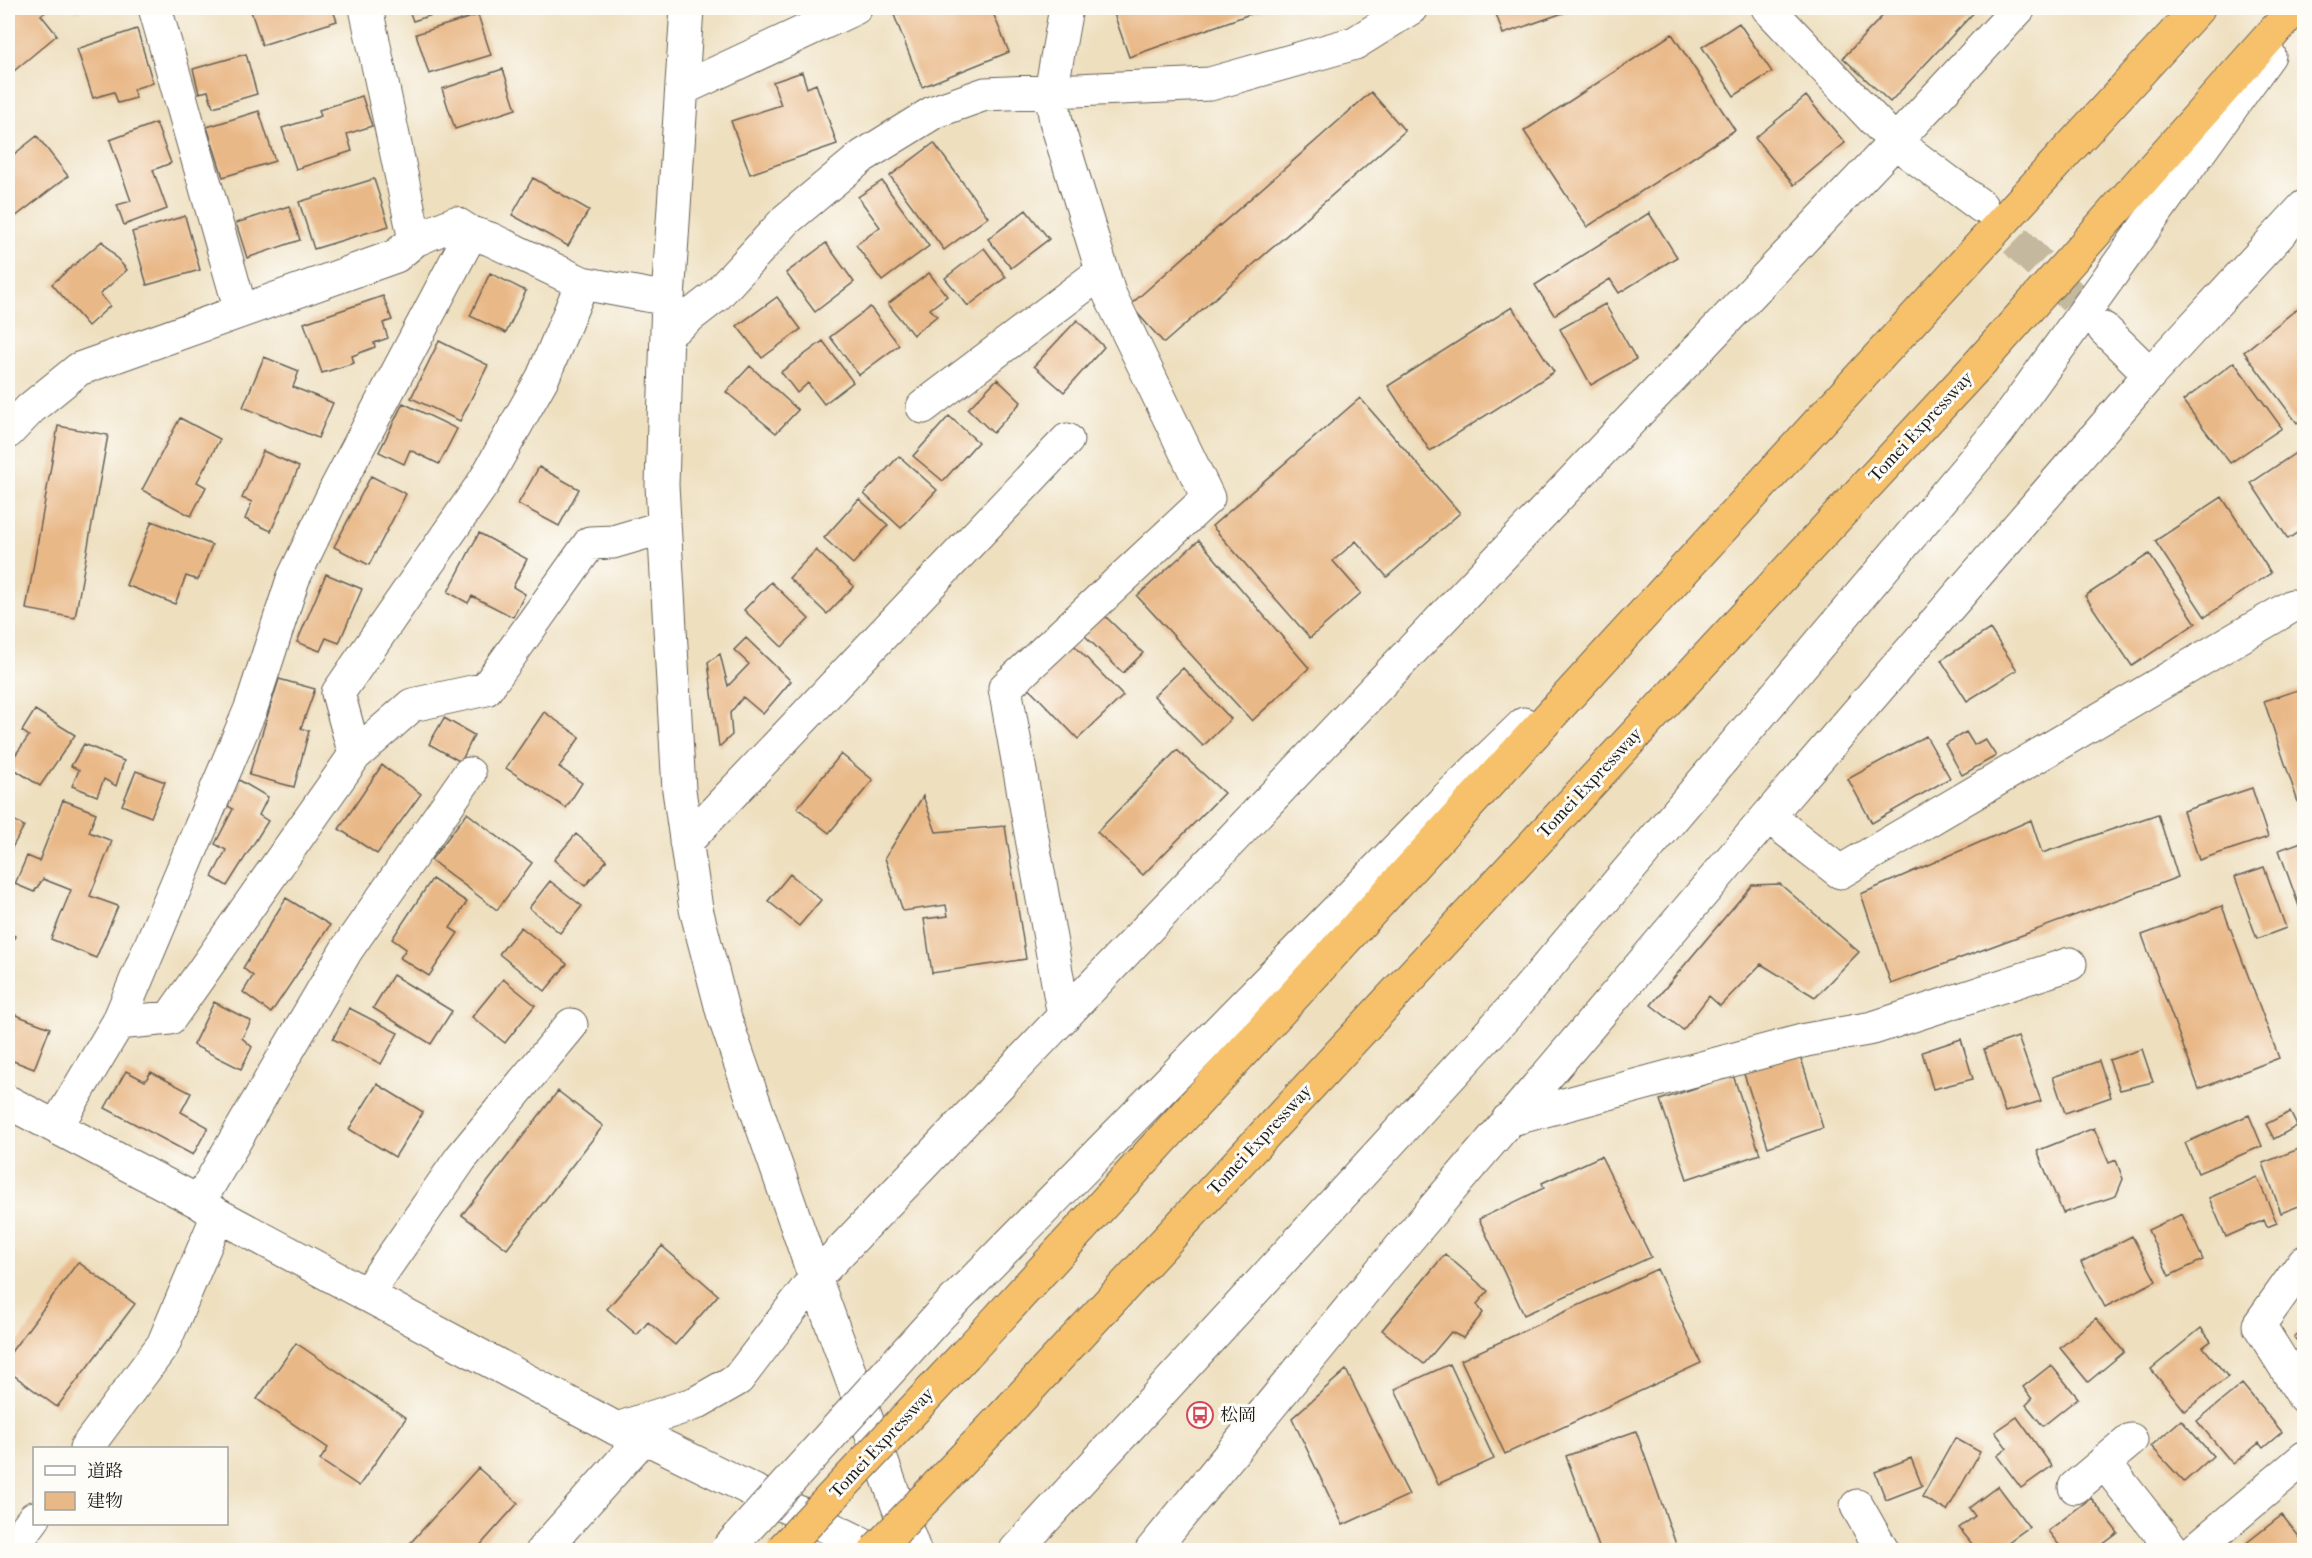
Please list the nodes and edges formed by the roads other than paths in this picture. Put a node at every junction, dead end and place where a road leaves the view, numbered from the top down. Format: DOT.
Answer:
graph roads {
  1 [pos="155,8"];
  2 [pos="366,8"];
  3 [pos="687,8"];
  4 [pos="855,8"];
  5 [pos="1066,8"];
  6 [pos="1411,8"];
  7 [pos="1768,8"];
  8 [pos="2019,8"];
  9 [pos="2198,8"];
  10 [pos="2295,8"];
  11 [pos="2303,8"];
  12 [pos="682,89"];
  13 [pos="1052,92"];
  14 [pos="1895,142"];
  15 [pos="1981,206"];
  16 [pos="2304,207"];
  17 [pos="471,233"];
  18 [pos="415,240"];
  19 [pos="1102,271"];
  20 [pos="582,283"];
  21 [pos="668,299"];
  22 [pos="241,311"];
  23 [pos="2104,329"];
  24 [pos="667,334"];
  25 [pos="2150,374"];
  26 [pos="923,407"];
  27 [pos="8,432"];
  28 [pos="1067,440"];
  29 [pos="664,527"];
  30 [pos="1706,548"];
  31 [pos="2292,606"];
  32 [pos="355,755"];
  33 [pos="469,774"];
  34 [pos="1768,816"];
  35 [pos="686,842"];
  36 [pos="2070,964"];
  37 [pos="1064,1016"];
  38 [pos="118,1023"];
  39 [pos="571,1025"];
  40 [pos="8,1102"];
  41 [pos="1508,1120"];
  42 [pos="56,1127"];
  43 [pos="208,1209"];
  44 [pos="2304,1262"];
  45 [pos="815,1278"];
  46 [pos="366,1295"];
  47 [pos="2304,1397"];
  48 [pos="630,1433"];
  49 [pos="2131,1440"];
  50 [pos="87,1447"];
  51 [pos="2304,1458"];
  52 [pos="2104,1462"];
  53 [pos="2075,1487"];
  54 [pos="1857,1506"];
  55 [pos="33,1519"];
  56 [pos="10,1551"];
  57 [pos="543,1551"];
  58 [pos="727,1551"];
  59 [pos="782,1551"];
  60 [pos="876,1551"];
  61 [pos="914,1551"];
  62 [pos="1017,1551"];
  63 [pos="1152,1551"];
  64 [pos="1882,1551"];
  65 [pos="2173,1551"];
  66 [pos="2195,1551"];
  1 -- 22 [label="street"];
  2 -- 18 [label="street"];
  3 -- 12 [label="street"];
  4 -- 12 [label="street"];
  5 -- 13 [label="street"];
  6 -- 13 [label="street"];
  7 -- 14 [label="street"];
  8 -- 14 [label="street"];
  9 -- 30 [label="highway, Tomei Expressway"];
  10 -- 60 [label="highway, Tomei Expressway, bridge"];
  11 -- 62 [label="street"];
  12 -- 21 [label="street"];
  13 -- 19 [label="street"];
  13 -- 24 [label="street"];
  14 -- 15 [label="street"];
  14 -- 37 [label="street"];
  16 -- 25 [label="street"];
  17 -- 18 [label="street"];
  17 -- 20 [label="street"];
  17 -- 38 [label="street"];
  18 -- 22 [label="street"];
  19 -- 26 [label="street"];
  19 -- 37 [label="street"];
  20 -- 21 [label="street"];
  20 -- 32 [label="street"];
  21 -- 24 [label="street"];
  22 -- 27 [label="street"];
  23 -- 25 [label="street"];
  24 -- 29 [label="street"];
  25 -- 34 [label="street"];
  28 -- 35 [label="street"];
  29 -- 32 [label="street"];
  29 -- 35 [label="street"];
  30 -- 58 [label="street, bridge"];
  30 -- 59 [label="highway, Tomei Expressway, bridge"];
  31 -- 34 [label="street"];
  32 -- 38 [label="street"];
  33 -- 43 [label="street"];
  34 -- 41 [label="street"];
  35 -- 45 [label="street"];
  36 -- 41 [label="street"];
  37 -- 45 [label="street"];
  38 -- 42 [label="street"];
  39 -- 46 [label="street"];
  40 -- 42 [label="street"];
  41 -- 63 [label="street"];
  42 -- 43 [label="street"];
  43 -- 46 [label="street"];
  43 -- 50 [label="street"];
  44 -- 47 [label="street"];
  45 -- 48 [label="street"];
  45 -- 61 [label="street"];
  46 -- 48 [label="street"];
  48 -- 57 [label="street"];
  48 -- 60 [label="street"];
  49 -- 52 [label="street"];
  51 -- 66 [label="street"];
  52 -- 53 [label="street"];
  52 -- 65 [label="street"];
  54 -- 64 [label="street"];
  55 -- 56 [label="street"];
}
